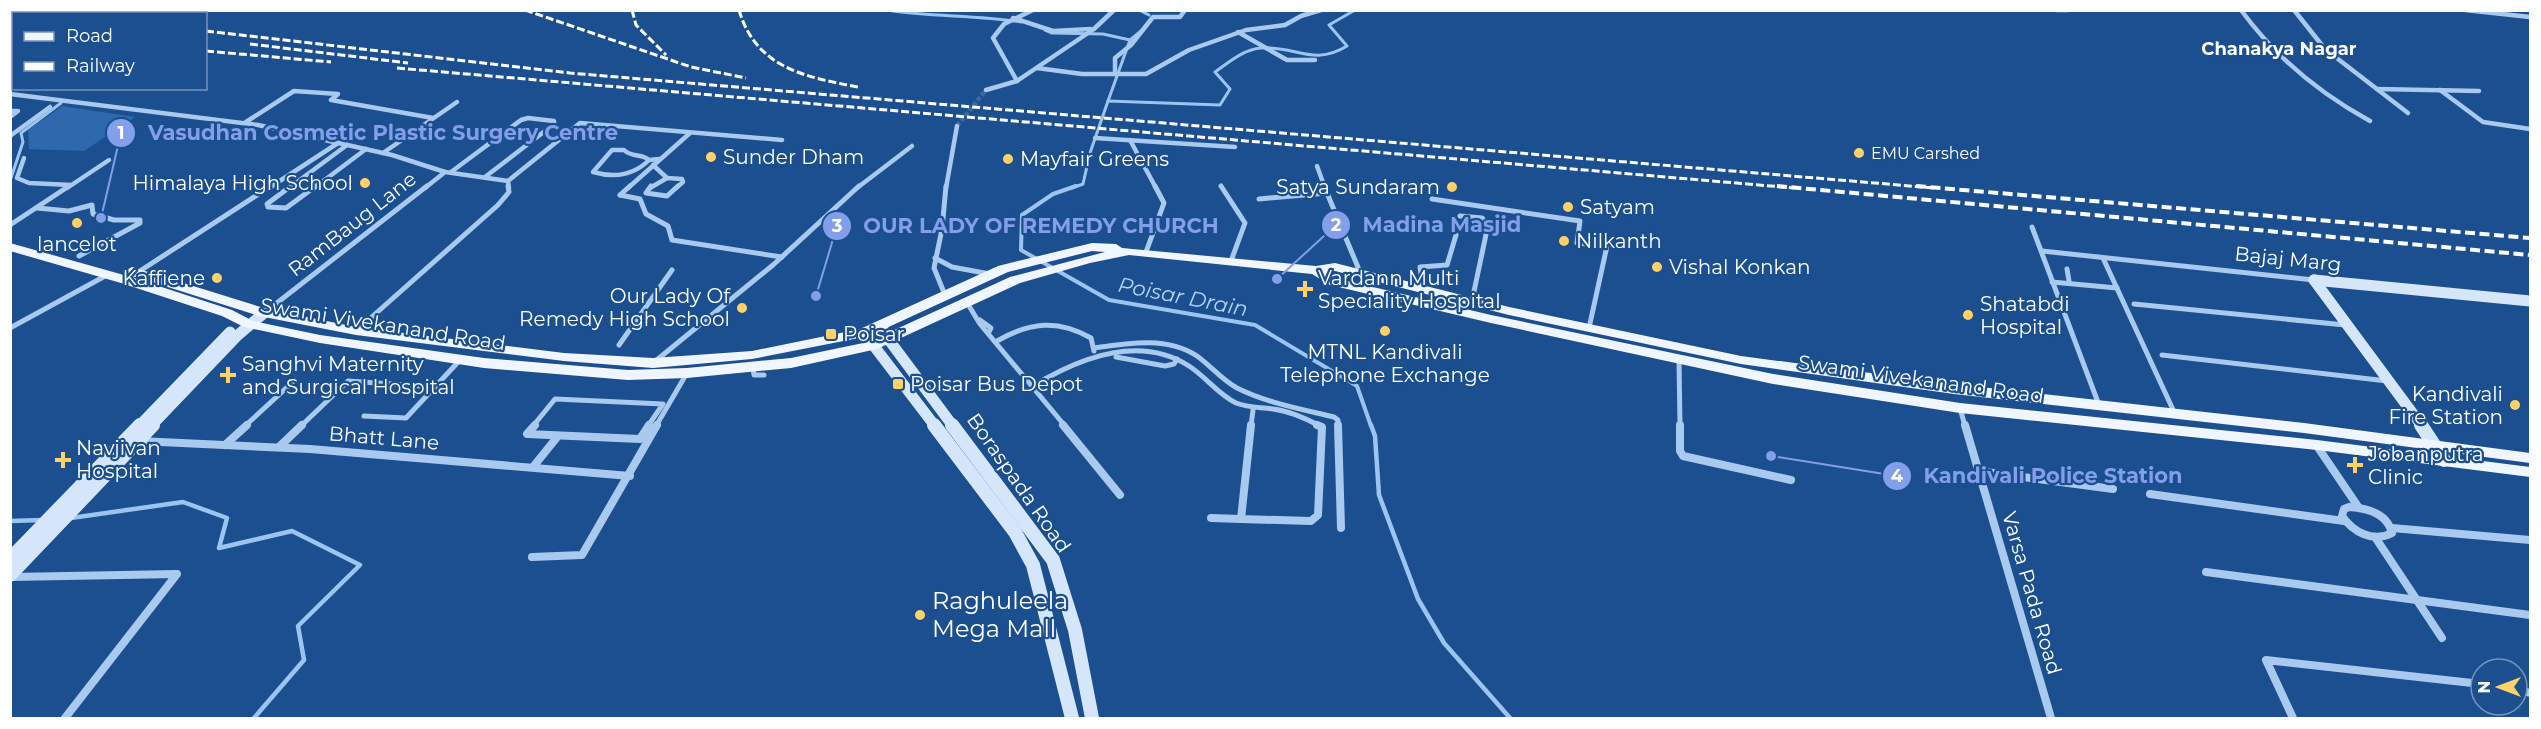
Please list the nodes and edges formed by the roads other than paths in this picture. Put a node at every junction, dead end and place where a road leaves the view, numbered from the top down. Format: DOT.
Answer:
graph roads {
  1 [pos="1033,10"];
  2 [pos="1114,10"];
  3 [pos="1185,10"];
  4 [pos="1321,10"];
  5 [pos="2057,10"];
  6 [pos="2068,10"];
  7 [pos="2241,10"];
  8 [pos="2294,10"];
  9 [pos="2465,10"];
  10 [pos="2530,17"];
  11 [pos="1012,18"];
  12 [pos="1094,28"];
  13 [pos="1239,32"];
  14 [pos="1315,60"];
  15 [pos="1037,68"];
  16 [pos="1115,74"];
  17 [pos="1017,81"];
  18 [pos="2376,89"];
  19 [pos="986,90"];
  20 [pos="2439,90"];
  21 [pos="2479,91"];
  22 [pos="10,94"];
  23 [pos="457,102"];
  24 [pos="50,107"];
  25 [pos="10,111"];
  26 [pos="2408,113"];
  27 [pos="10,117"];
  28 [pos="433,118"];
  29 [pos="2370,122"];
  30 [pos="245,123"];
  31 [pos="957,126"];
  32 [pos="2530,129"];
  33 [pos="690,133"];
  34 [pos="10,136"];
  35 [pos="1095,138"];
  36 [pos="782,140"];
  37 [pos="1130,140"];
  38 [pos="338,143"];
  39 [pos="347,145"];
  40 [pos="912,146"];
  41 [pos="1235,147"];
  42 [pos="366,150"];
  43 [pos="383,153"];
  44 [pos="24,158"];
  45 [pos="109,160"];
  46 [pos="651,163"];
  47 [pos="1317,166"];
  48 [pos="448,172"];
  49 [pos="485,177"];
  50 [pos="667,178"];
  51 [pos="508,181"];
  52 [pos="71,186"];
  53 [pos="1221,186"];
  54 [pos="1327,193"];
  55 [pos="1259,199"];
  56 [pos="1432,199"];
  57 [pos="37,208"];
  58 [pos="1460,216"];
  59 [pos="10,225"];
  60 [pos="2032,227"];
  61 [pos="1456,235"];
  62 [pos="10,236"];
  63 [pos="10,247"];
  64 [pos="2042,251"];
  65 [pos="1146,252"];
  66 [pos="1085,254"];
  67 [pos="79,256"];
  68 [pos="782,257"];
  69 [pos="935,258"];
  70 [pos="2103,258"];
  71 [pos="1231,261"];
  72 [pos="2067,269"];
  73 [pos="672,270"];
  74 [pos="1316,270"];
  75 [pos="997,272"];
  76 [pos="1360,272"];
  77 [pos="108,274"];
  78 [pos="132,276"];
  79 [pos="2051,280"];
  80 [pos="2314,280"];
  81 [pos="2071,282"];
  82 [pos="1423,288"];
  83 [pos="2117,288"];
  84 [pos="945,296"];
  85 [pos="966,301"];
  86 [pos="1472,301"];
  87 [pos="2530,301"];
  88 [pos="2134,304"];
  89 [pos="253,318"];
  90 [pos="2345,325"];
  91 [pos="10,328"];
  92 [pos="1589,328"];
  93 [pos="356,331"];
  94 [pos="864,333"];
  95 [pos="886,333"];
  96 [pos="997,341"];
  97 [pos="619,345"];
  98 [pos="872,346"];
  99 [pos="1094,348"];
  100 [pos="2162,355"];
  101 [pos="1116,357"];
  102 [pos="1095,358"];
  103 [pos="1177,359"];
  104 [pos="460,360"];
  105 [pos="1679,360"];
  106 [pos="653,363"];
  107 [pos="687,374"];
  108 [pos="295,380"];
  109 [pos="2387,381"];
  110 [pos="1033,386"];
  111 [pos="435,387"];
  112 [pos="2099,406"];
  113 [pos="1960,408"];
  114 [pos="1253,410"];
  115 [pos="2175,414"];
  116 [pos="363,416"];
  117 [pos="558,436"];
  118 [pos="136,441"];
  119 [pos="2435,444"];
  120 [pos="225,445"];
  121 [pos="2317,445"];
  122 [pos="279,447"];
  123 [pos="2530,458"];
  124 [pos="2444,460"];
  125 [pos="533,467"];
  126 [pos="1978,471"];
  127 [pos="2530,472"];
  128 [pos="630,476"];
  129 [pos="1791,480"];
  130 [pos="2113,489"];
  131 [pos="2150,494"];
  132 [pos="1120,495"];
  133 [pos="2359,508"];
  134 [pos="1211,518"];
  135 [pos="55,519"];
  136 [pos="1241,519"];
  137 [pos="2344,521"];
  138 [pos="1341,528"];
  139 [pos="2392,528"];
  140 [pos="2375,537"];
  141 [pos="2530,540"];
  142 [pos="532,557"];
  143 [pos="10,559"];
  144 [pos="2206,572"];
  145 [pos="10,576"];
  146 [pos="2417,600"];
  147 [pos="2530,615"];
  148 [pos="2442,638"];
  149 [pos="2469,683"];
  150 [pos="64,718"];
  151 [pos="1071,718"];
  152 [pos="1092,718"];
  153 [pos="2051,718"];
  154 [pos="2293,718"];
  1 -- 11 [label="street"];
  2 -- 12 [label="street"];
  3 -- 16 [label="street"];
  4 -- 13 [label="street"];
  5 -- 6 [label="street"];
  7 -- 29 [label="street"];
  8 -- 18 [label="street"];
  9 -- 10 [label="street"];
  11 -- 12 [label="street"];
  11 -- 17 [label="street"];
  12 -- 15 [label="street"];
  13 -- 14 [label="street"];
  13 -- 16 [label="street"];
  15 -- 16 [label="street"];
  15 -- 17 [label="street"];
  17 -- 19 [label="street"];
  18 -- 20 [label="street"];
  18 -- 26 [label="street"];
  20 -- 21 [label="street"];
  20 -- 32 [label="street"];
  22 -- 30 [label="street"];
  23 -- 28 [label="street"];
  24 -- 34 [label="street"];
  25 -- 27 [label="street"];
  28 -- 30 [label="street"];
  28 -- 43 [label="street"];
  30 -- 38 [label="street"];
  31 -- 69 [label="street"];
  33 -- 36 [label="street"];
  33 -- 46 [label="street"];
  33 -- 51 [label="street"];
  35 -- 37 [label="street"];
  37 -- 41 [label="street"];
  37 -- 65 [label="street"];
  38 -- 39 [label="street"];
  38 -- 78 [label="street"];
  39 -- 42 [label="street"];
  39 -- 42 [label="street"];
  40 -- 68 [label="street"];
  42 -- 43 [label="street"];
  43 -- 48 [label="street"];
  44 -- 52 [label="street"];
  45 -- 52 [label="street"];
  46 -- 46 [label="street"];
  46 -- 50 [label="street"];
  46 -- 68 [label="street"];
  47 -- 54 [label="street"];
  48 -- 49 [label="street"];
  48 -- 49 [label="street, RamBaug Lane"];
  48 -- 89 [label="street, RamBaug Lane"];
  49 -- 51 [label="street"];
  50 -- 50 [label="street"];
  51 -- 93 [label="street"];
  52 -- 57 [label="street"];
  53 -- 71 [label="street"];
  54 -- 55 [label="street"];
  54 -- 76 [label="street"];
  56 -- 92 [label="street"];
  57 -- 59 [label="street"];
  57 -- 67 [label="street"];
  58 -- 86 [label="street"];
  60 -- 64 [label="street"];
  61 -- 82 [label="street"];
  62 -- 67 [label="main road, Swami Vivekanand Road"];
  63 -- 77 [label="main road, Swami Vivekanand Road"];
  64 -- 70 [label="street, Bajaj Marg"];
  64 -- 79 [label="street"];
  65 -- 66 [label="main road, Swami Vivekanand Road"];
  65 -- 71 [label="main road, Swami Vivekanand Road"];
  66 -- 75 [label="main road, Swami Vivekanand Road"];
  66 -- 85 [label="main road, Swami Vivekanand Road"];
  67 -- 78 [label="main road, Swami Vivekanand Road"];
  68 -- 106 [label="street"];
  69 -- 75 [label="street"];
  69 -- 84 [label="street"];
  70 -- 80 [label="street, Bajaj Marg"];
  70 -- 83 [label="street"];
  71 -- 74 [label="main road, Swami Vivekanand Road"];
  72 -- 81 [label="street"];
  73 -- 97 [label="street"];
  74 -- 76 [label="main road, Swami Vivekanand Road"];
  74 -- 105 [label="main road, Swami Vivekanand Road"];
  75 -- 84 [label="main road, Swami Vivekanand Road"];
  76 -- 82 [label="main road, Swami Vivekanand Road"];
  77 -- 78 [label="main road, Swami Vivekanand Road"];
  77 -- 91 [label="street"];
  78 -- 89 [label="main road, Swami Vivekanand Road"];
  79 -- 81 [label="street"];
  79 -- 112 [label="street"];
  80 -- 87 [label="street, Bajaj Marg"];
  80 -- 90 [label="street"];
  81 -- 83 [label="street"];
  82 -- 86 [label="main road, Swami Vivekanand Road"];
  83 -- 115 [label="street"];
  84 -- 95 [label="main road, Swami Vivekanand Road"];
  85 -- 95 [label="main road, Swami Vivekanand Road"];
  85 -- 96 [label="street"];
  86 -- 92 [label="main road, Swami Vivekanand Road"];
  88 -- 90 [label="street"];
  89 -- 93 [label="main road, Swami Vivekanand Road"];
  89 -- 104 [label="main road, Swami Vivekanand Road"];
  89 -- 118 [label="street"];
  89 -- 135 [label="street"];
  90 -- 109 [label="street"];
  92 -- 112 [label="main road, Swami Vivekanand Road"];
  93 -- 106 [label="main road, Swami Vivekanand Road"];
  94 -- 95 [label="main road, Swami Vivekanand Road"];
  94 -- 98 [label="street, Boraspada Road"];
  94 -- 106 [label="main road, Swami Vivekanand Road"];
  95 -- 98 [label="main road, Swami Vivekanand Road"];
  95 -- 152 [label="street, Boraspada Road"];
  96 -- 99 [label="street"];
  96 -- 110 [label="street"];
  98 -- 107 [label="main road, Swami Vivekanand Road"];
  98 -- 151 [label="street, Boraspada Road"];
  99 -- 102 [label="street"];
  99 -- 138 [label="street"];
  100 -- 109 [label="street"];
  101 -- 103 [label="street"];
  102 -- 103 [label="street"];
  102 -- 110 [label="street"];
  103 -- 114 [label="street"];
  104 -- 107 [label="main road, Swami Vivekanand Road"];
  104 -- 111 [label="street"];
  105 -- 113 [label="main road, Swami Vivekanand Road"];
  105 -- 129 [label="street"];
  107 -- 128 [label="street"];
  108 -- 120 [label="street"];
  109 -- 119 [label="street"];
  110 -- 132 [label="street"];
  111 -- 116 [label="street"];
  111 -- 122 [label="street"];
  112 -- 115 [label="main road, Swami Vivekanand Road"];
  113 -- 121 [label="main road, Swami Vivekanand Road"];
  113 -- 126 [label="street, Varsa Pada Road"];
  114 -- 136 [label="street"];
  114 -- 136 [label="street"];
  115 -- 119 [label="main road, Swami Vivekanand Road"];
  117 -- 117 [label="street"];
  117 -- 125 [label="street"];
  118 -- 120 [label="street, Bhatt Lane"];
  118 -- 135 [label="street"];
  119 -- 123 [label="main road, Swami Vivekanand Road"];
  119 -- 124 [label="street"];
  120 -- 122 [label="street, Bhatt Lane"];
  121 -- 124 [label="main road, Swami Vivekanand Road"];
  121 -- 133 [label="street"];
  122 -- 125 [label="street, Bhatt Lane"];
  124 -- 127 [label="main road, Swami Vivekanand Road"];
  125 -- 128 [label="street, Bhatt Lane"];
  126 -- 130 [label="street"];
  126 -- 153 [label="street, Varsa Pada Road"];
  128 -- 142 [label="street"];
  131 -- 137 [label="street"];
  133 -- 137 [label="street"];
  133 -- 139 [label="street"];
  134 -- 136 [label="street"];
  135 -- 143 [label="street"];
  135 -- 145 [label="street"];
  137 -- 140 [label="street"];
  139 -- 140 [label="street"];
  139 -- 141 [label="street"];
  140 -- 146 [label="street"];
  144 -- 146 [label="street"];
  145 -- 150 [label="street"];
  146 -- 147 [label="street"];
  146 -- 148 [label="street"];
  149 -- 154 [label="street"];
}
